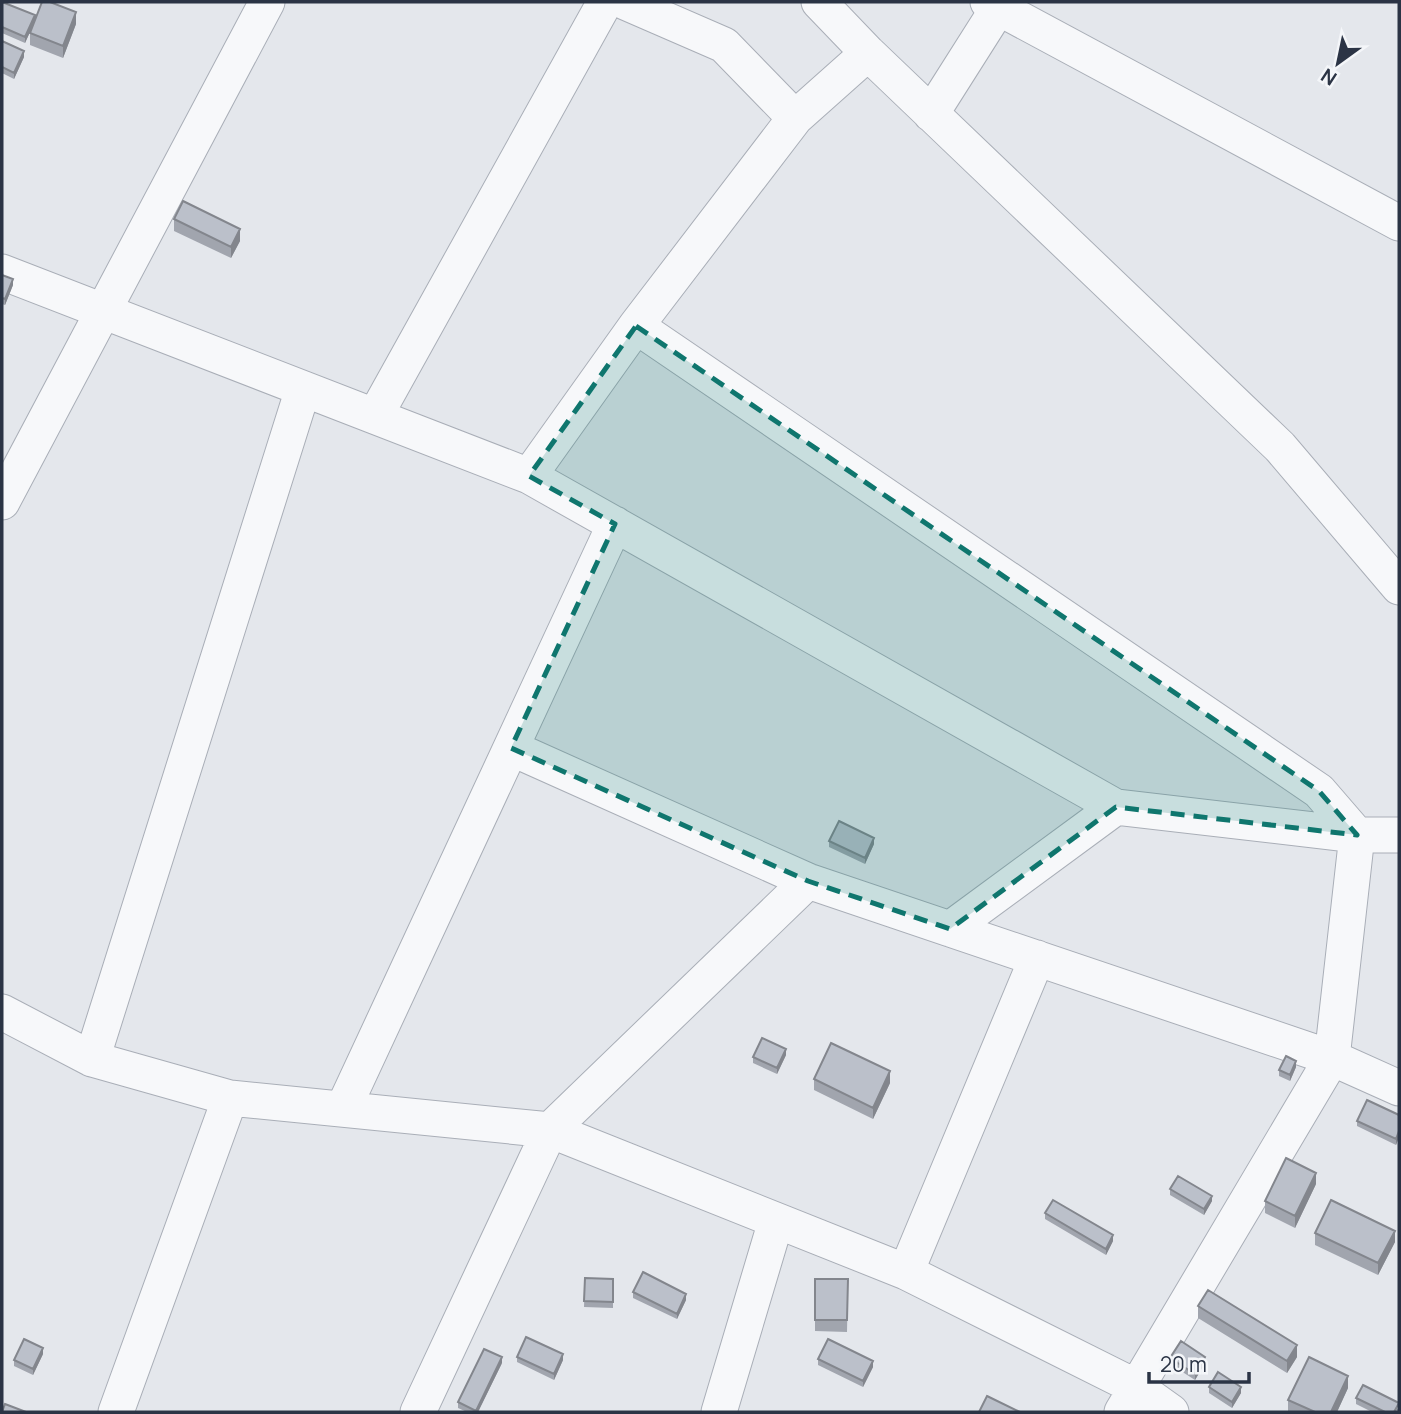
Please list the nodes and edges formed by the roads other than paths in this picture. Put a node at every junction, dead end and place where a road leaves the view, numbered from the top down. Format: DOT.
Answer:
graph roads {
  1 [pos="267,2"];
  2 [pos="605,2"];
  3 [pos="625,2"];
  4 [pos="819,2"];
  5 [pos="996,4"];
  6 [pos="868,53"];
  7 [pos="931,114"];
  8 [pos="796,118"];
  9 [pos="1399,223"];
  10 [pos="2,272"];
  11 [pos="104,312"];
  12 [pos="636,326"];
  13 [pos="303,389"];
  14 [pos="375,416"];
  15 [pos="529,476"];
  16 [pos="2,502"];
  17 [pos="615,524"];
  18 [pos="1399,587"];
  19 [pos="511,748"];
  20 [pos="1116,807"];
  21 [pos="1357,835"];
  22 [pos="1399,835"];
  23 [pos="808,881"];
  24 [pos="950,929"];
  25 [pos="1037,958"];
  26 [pos="4,1021"];
  27 [pos="1332,1058"];
  28 [pos="92,1059"];
  29 [pos="1399,1088"];
  30 [pos="230,1098"];
  31 [pos="343,1109"];
  32 [pos="550,1130"];
  33 [pos="776,1220"];
  34 [pos="906,1272"];
  35 [pos="1129,1399"];
  36 [pos="116,1412"];
  37 [pos="418,1412"];
  38 [pos="719,1412"];
  39 [pos="1171,1412"];
  1 -- 11 [label="street"];
  2 -- 14 [label="street"];
  3 -- 8 [label="street"];
  4 -- 6 [label="street"];
  5 -- 7 [label="street"];
  5 -- 9 [label="street"];
  6 -- 7 [label="street"];
  6 -- 8 [label="street"];
  7 -- 18 [label="street"];
  8 -- 12 [label="street"];
  10 -- 11 [label="street"];
  11 -- 13 [label="street"];
  11 -- 16 [label="street"];
  12 -- 15 [label="street"];
  12 -- 21 [label="street"];
  13 -- 14 [label="street"];
  13 -- 28 [label="street"];
  14 -- 15 [label="street"];
  15 -- 17 [label="street"];
  17 -- 19 [label="street"];
  17 -- 20 [label="street"];
  19 -- 23 [label="street"];
  19 -- 31 [label="street"];
  20 -- 21 [label="street"];
  20 -- 24 [label="street"];
  21 -- 22 [label="street"];
  21 -- 27 [label="street"];
  23 -- 24 [label="street"];
  23 -- 32 [label="street"];
  24 -- 25 [label="street"];
  25 -- 27 [label="street"];
  25 -- 34 [label="street"];
  26 -- 28 [label="street"];
  27 -- 29 [label="street"];
  27 -- 35 [label="street"];
  28 -- 30 [label="street"];
  30 -- 31 [label="street"];
  30 -- 36 [label="street"];
  31 -- 32 [label="street"];
  32 -- 33 [label="street"];
  32 -- 37 [label="street"];
  33 -- 34 [label="street"];
  33 -- 38 [label="street"];
  34 -- 35 [label="street"];
  35 -- 39 [label="street"];
}
